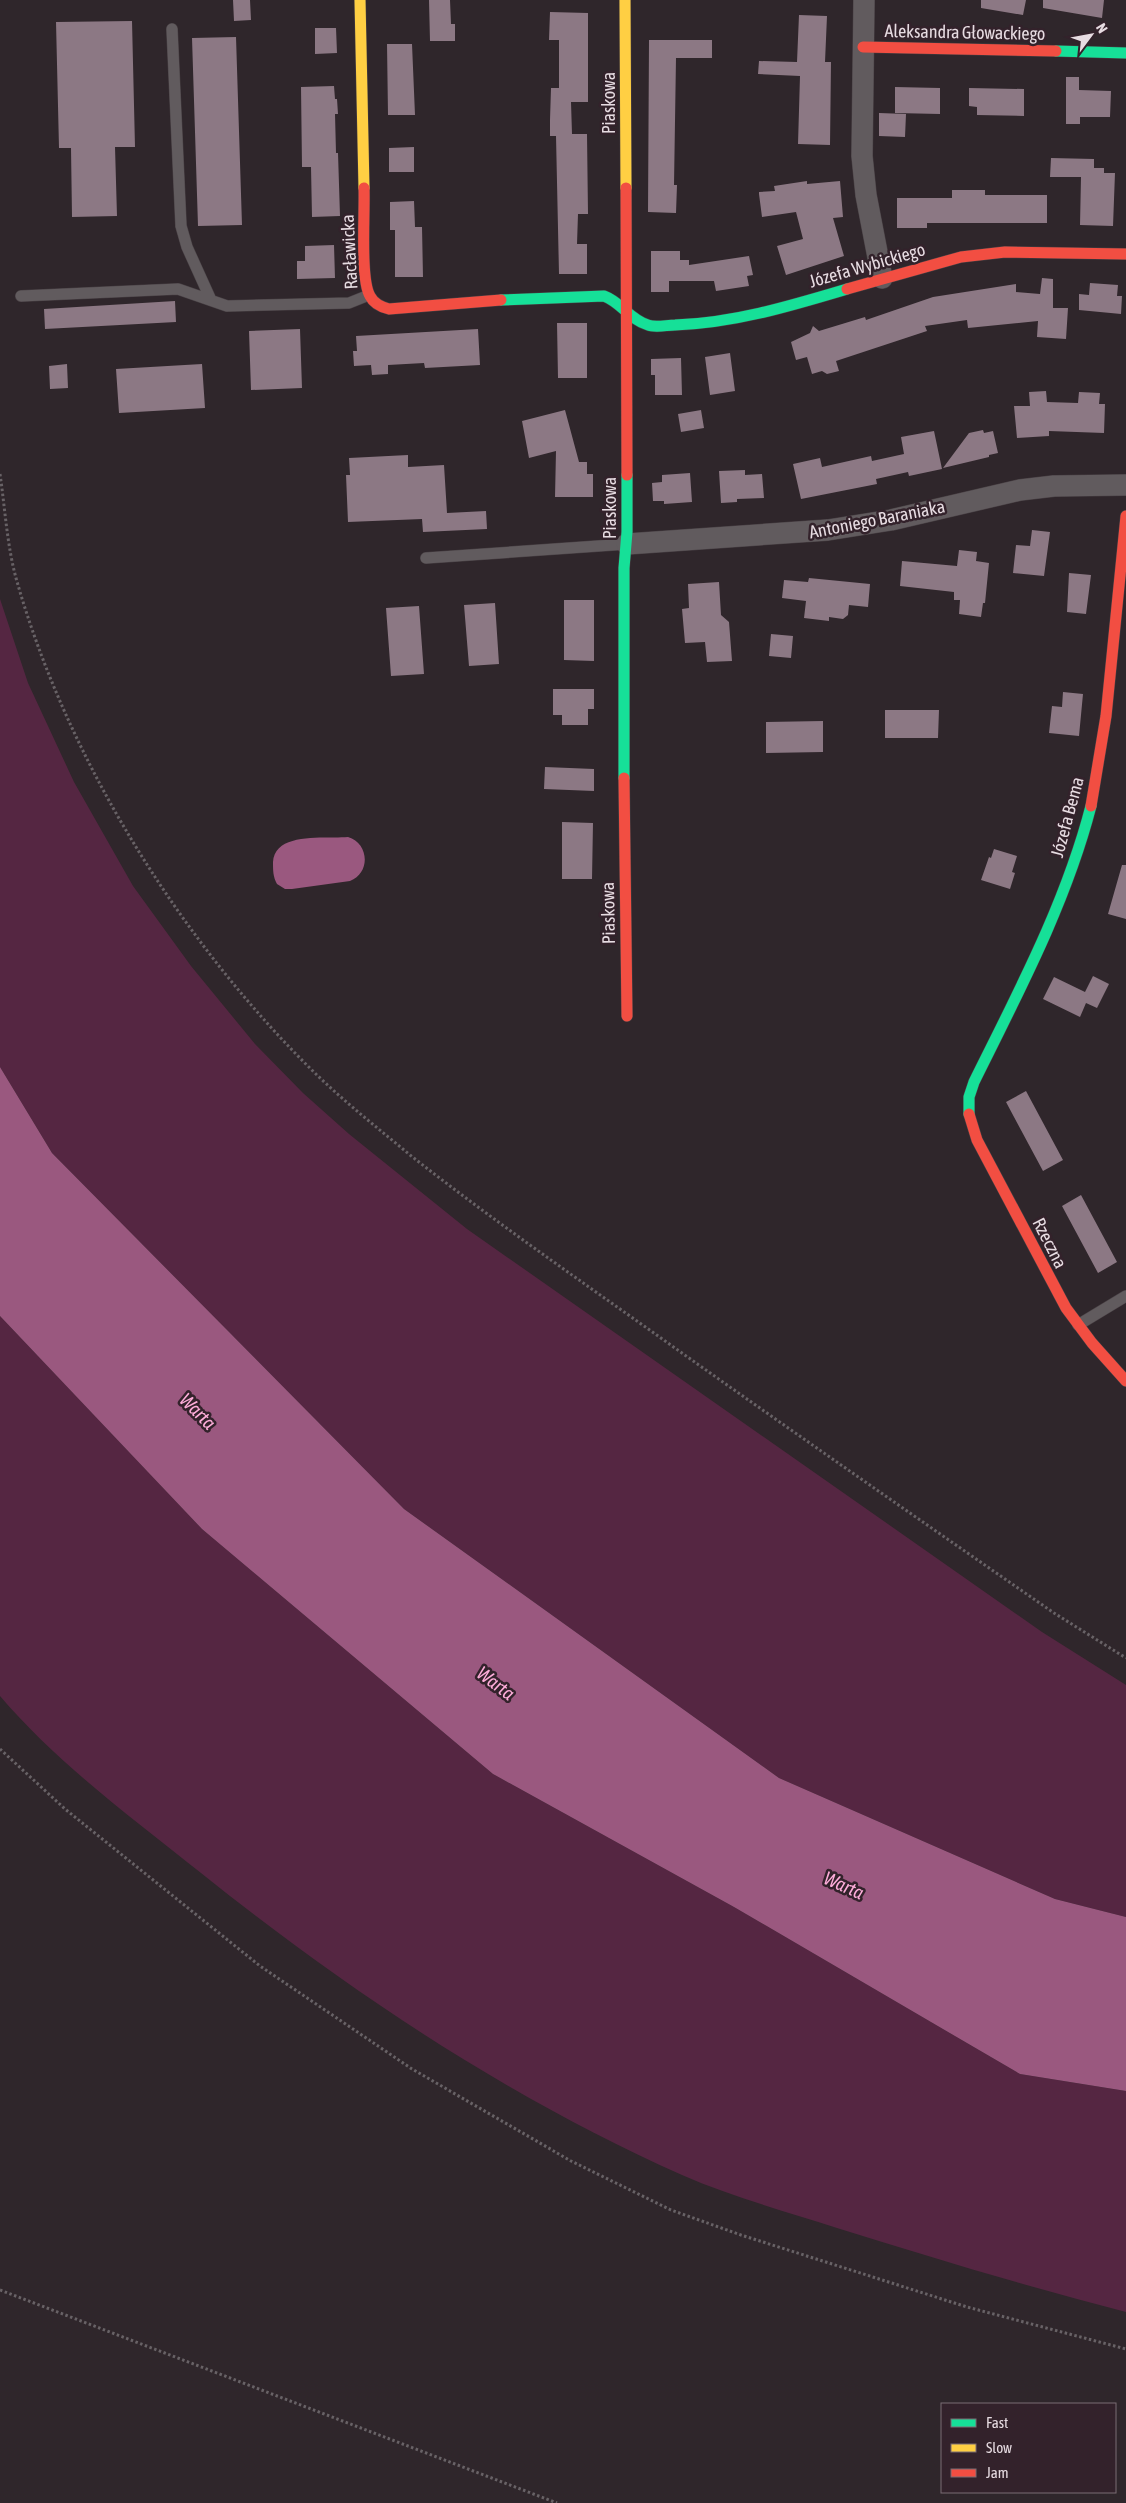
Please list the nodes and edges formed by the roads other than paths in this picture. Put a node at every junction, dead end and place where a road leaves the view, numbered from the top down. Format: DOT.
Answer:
graph roads {
  1 [pos="360,0"];
  2 [pos="625,0"];
  3 [pos="864,0"];
  4 [pos="172,29"];
  5 [pos="863,47"];
  6 [pos="1126,53"];
  7 [pos="1126,254"];
  8 [pos="882,278"];
  9 [pos="369,295"];
  10 [pos="21,296"];
  11 [pos="211,300"];
  12 [pos="625,309"];
  13 [pos="1126,485"];
  14 [pos="1126,516"];
  15 [pos="627,544"];
  16 [pos="426,558"];
  17 [pos="627,1016"];
  18 [pos="966,1106"];
  19 [pos="1126,1296"];
  20 [pos="1078,1325"];
  21 [pos="1126,1381"];
  1 -- 9 [label="street, Racławicka"];
  2 -- 12 [label="street, Piaskowa"];
  3 -- 5 [label="street"];
  4 -- 11 [label="lane"];
  5 -- 6 [label="street, Aleksandra Głowackiego"];
  5 -- 8 [label="street"];
  7 -- 8 [label="street, Józefa Wybickiego"];
  8 -- 12 [label="street, Józefa Wybickiego"];
  9 -- 11 [label="lane"];
  9 -- 12 [label="street, Racławicka"];
  10 -- 11 [label="lane"];
  12 -- 15 [label="street, Piaskowa"];
  13 -- 15 [label="street, Antoniego Baraniaka"];
  14 -- 18 [label="street, Józefa Bema"];
  15 -- 16 [label="lane"];
  15 -- 17 [label="street, Piaskowa"];
  18 -- 20 [label="street, Rzeczna"];
  19 -- 20 [label="lane"];
  20 -- 21 [label="street, Rzeczna"];
}
